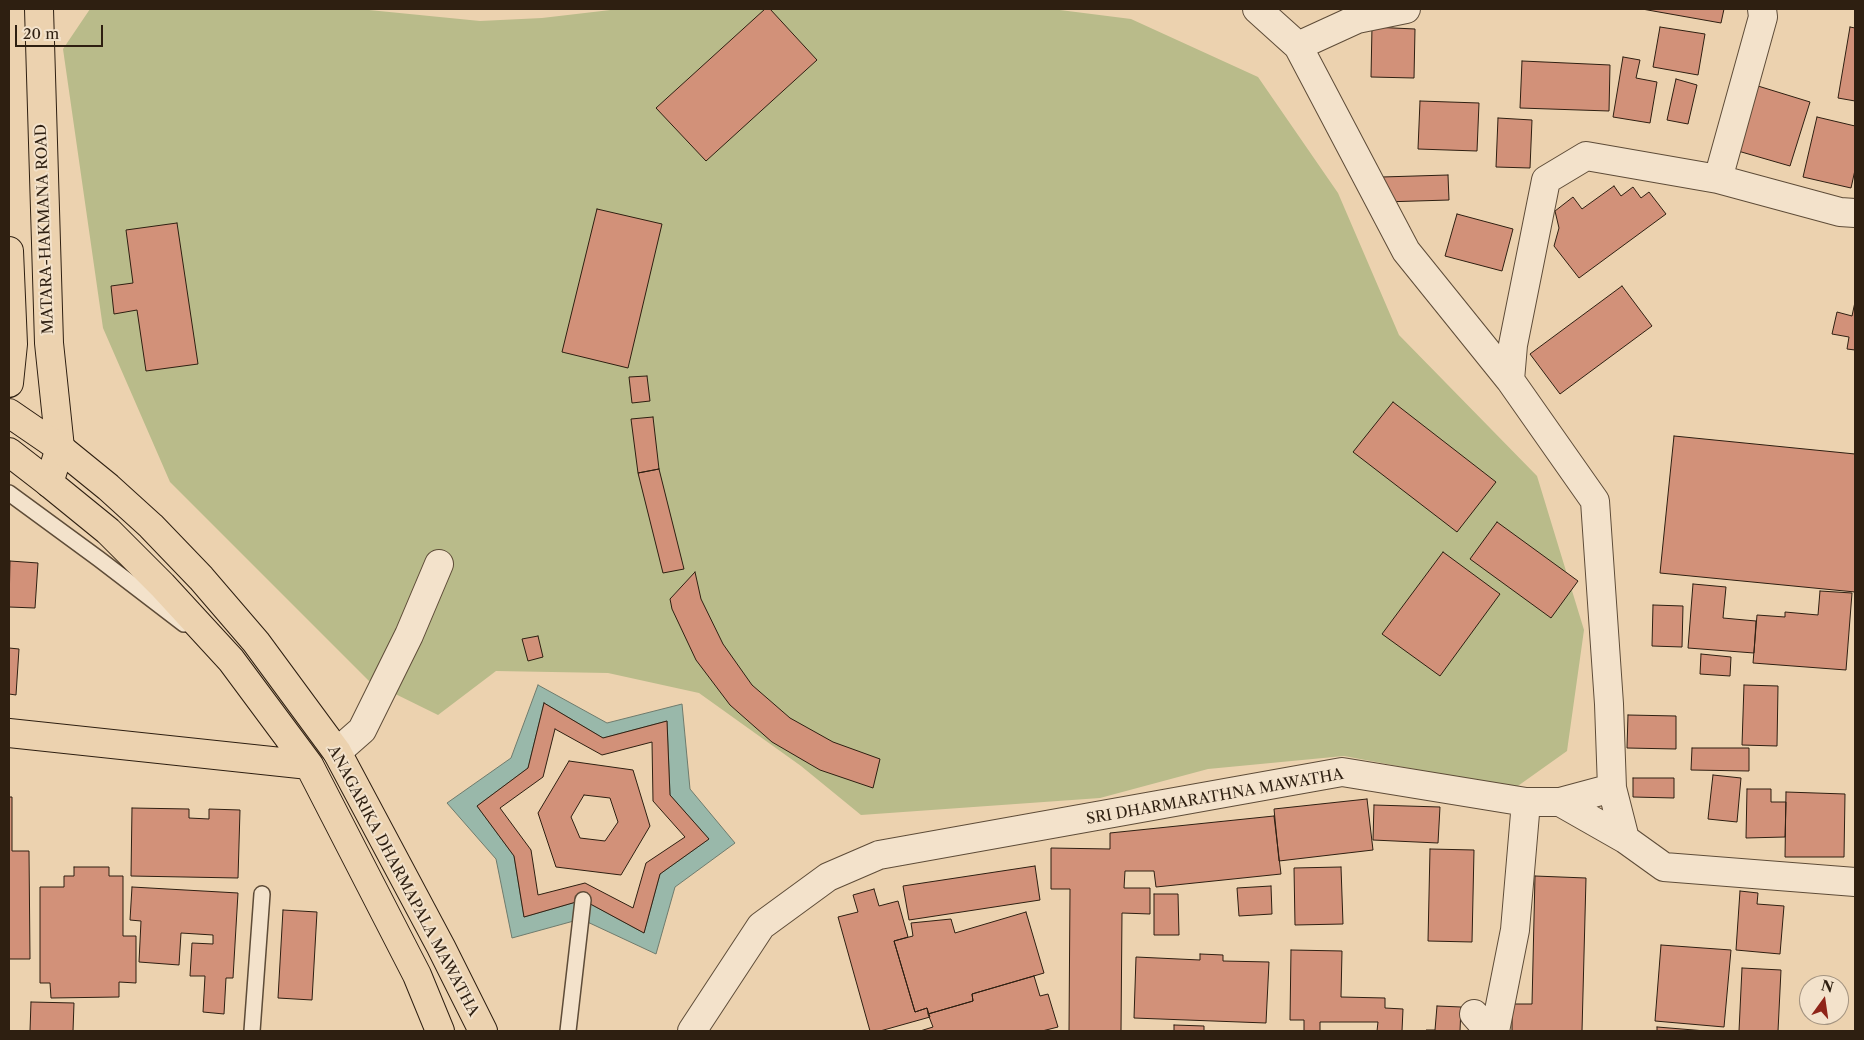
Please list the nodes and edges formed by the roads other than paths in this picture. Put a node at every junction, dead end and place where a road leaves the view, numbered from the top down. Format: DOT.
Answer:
graph roads {
  1 [pos="39,9"];
  2 [pos="1256,9"];
  3 [pos="1762,9"];
  4 [pos="1398,10"];
  5 [pos="1298,46"];
  6 [pos="1718,179"];
  7 [pos="1855,213"];
  8 [pos="9,251"];
  9 [pos="1510,380"];
  10 [pos="9,383"];
  11 [pos="9,413"];
  12 [pos="60,448"];
  13 [pos="9,452"];
  14 [pos="49,482"];
  15 [pos="9,493"];
  16 [pos="439,564"];
  17 [pos="231,660"];
  18 [pos="9,733"];
  19 [pos="336,752"];
  20 [pos="309,765"];
  21 [pos="1612,788"];
  22 [pos="1526,802"];
  23 [pos="1560,802"];
  24 [pos="1625,839"];
  25 [pos="1855,882"];
  26 [pos="262,894"];
  27 [pos="584,900"];
  28 [pos="252,1031"];
  29 [pos="440,1031"];
  30 [pos="483,1031"];
  31 [pos="568,1031"];
  32 [pos="692,1031"];
  33 [pos="1495,1031"];
  1 -- 12 [label="main road, MATARA-HAKMANA ROAD"];
  2 -- 5 [label="street"];
  3 -- 6 [label="street"];
  4 -- 5 [label="street"];
  5 -- 9 [label="street"];
  6 -- 7 [label="street"];
  6 -- 9 [label="street"];
  8 -- 10 [label="main road"];
  9 -- 21 [label="street"];
  11 -- 12 [label="main road, ANAGARIKA DHARMAPALA MAWATHA"];
  12 -- 14 [label="main road"];
  12 -- 19 [label="main road, ANAGARIKA DHARMAPALA MAWATHA"];
  13 -- 14 [label="main road, ANAGARIKA DHARMAPALA MAWATHA"];
  14 -- 17 [label="main road, ANAGARIKA DHARMAPALA MAWATHA"];
  15 -- 17 [label="lane"];
  16 -- 19 [label="street"];
  17 -- 20 [label="main road, ANAGARIKA DHARMAPALA MAWATHA"];
  18 -- 20 [label="main road"];
  19 -- 20 [label="main road"];
  19 -- 30 [label="main road, ANAGARIKA DHARMAPALA MAWATHA"];
  20 -- 29 [label="main road, ANAGARIKA DHARMAPALA MAWATHA"];
  21 -- 23 [label="street, SRI DHARMARATHNA MAWATHA"];
  21 -- 24 [label="street"];
  22 -- 23 [label="street, SRI DHARMARATHNA MAWATHA"];
  22 -- 32 [label="street, SRI DHARMARATHNA MAWATHA"];
  22 -- 33 [label="street"];
  23 -- 24 [label="street"];
  24 -- 25 [label="street"];
  26 -- 28 [label="lane"];
  27 -- 31 [label="lane"];
}
